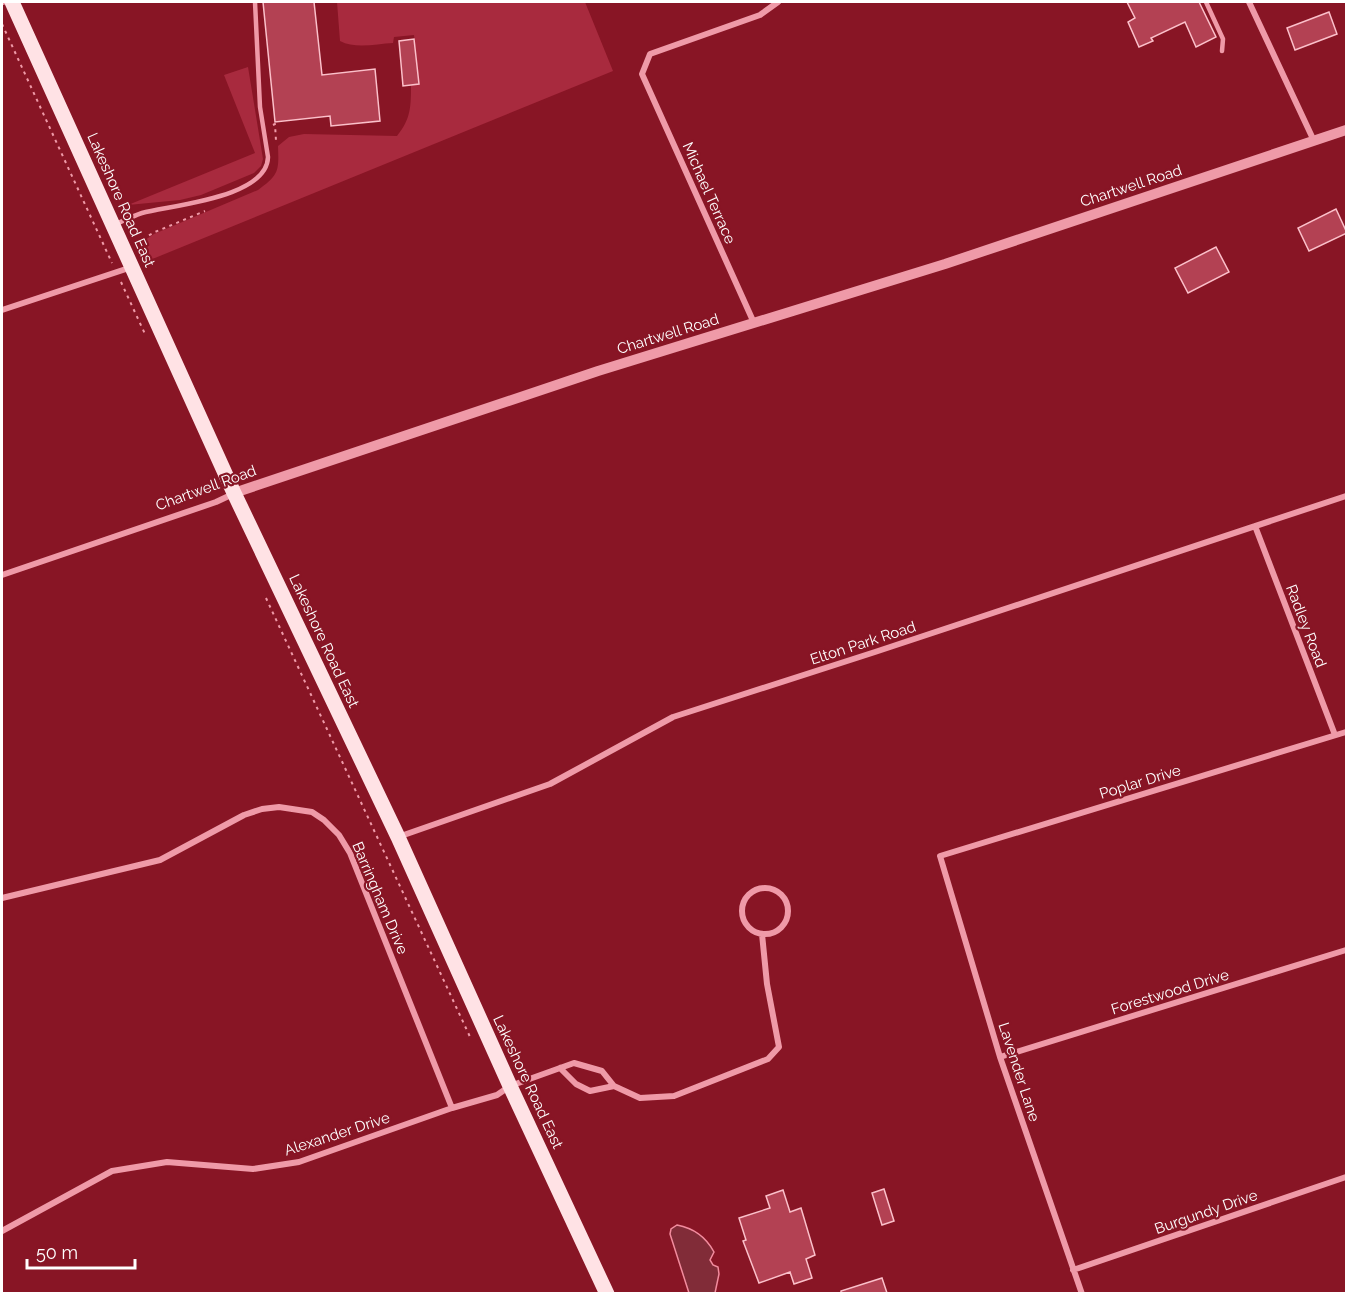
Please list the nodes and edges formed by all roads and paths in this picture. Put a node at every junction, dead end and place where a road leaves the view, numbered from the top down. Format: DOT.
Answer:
graph roads {
  1 [pos="12,2"];
  2 [pos="255,2"];
  3 [pos="778,2"];
  4 [pos="1206,2"];
  5 [pos="1249,2"];
  6 [pos="1222,51"];
  7 [pos="269,122"];
  8 [pos="1347,130"];
  9 [pos="1314,141"];
  10 [pos="277,147"];
  11 [pos="210,209"];
  12 [pos="112,225"];
  13 [pos="124,250"];
  14 [pos="132,267"];
  15 [pos="2,310"];
  16 [pos="754,323"];
  17 [pos="234,493"];
  18 [pos="1347,496"];
  19 [pos="1255,526"];
  20 [pos="2,575"];
  21 [pos="266,598"];
  22 [pos="1347,732"];
  23 [pos="1335,735"];
  24 [pos="398,837"];
  25 [pos="940,856"];
  26 [pos="2,898"];
  27 [pos="762,934"];
  28 [pos="1347,950"];
  29 [pos="472,1041"];
  30 [pos="1000,1057"];
  31 [pos="560,1068"];
  32 [pos="510,1086"];
  33 [pos="614,1086"];
  34 [pos="452,1108"];
  35 [pos="1347,1177"];
  36 [pos="2,1231"];
  37 [pos="1073,1270"];
  38 [pos="603,1292"];
  39 [pos="1082,1293"];
  1 -- 12 [label="main road, Lakeshore Road East"];
  2 -- 12 [label="lane"];
  3 -- 16 [label="street, Michael Terrace"];
  4 -- 6 [label="lane"];
  5 -- 9 [label="street"];
  7 -- 10 [label="path"];
  8 -- 9 [label="street, Chartwell Road"];
  9 -- 16 [label="street, Chartwell Road"];
  11 -- 13 [label="path"];
  12 -- 13 [label="main road, Lakeshore Road East"];
  13 -- 14 [label="main road, Lakeshore Road East"];
  14 -- 15 [label="street"];
  14 -- 17 [label="main road, Lakeshore Road East"];
  16 -- 17 [label="street, Chartwell Road"];
  17 -- 20 [label="street, Chartwell Road"];
  17 -- 24 [label="main road, Lakeshore Road East"];
  18 -- 19 [label="street, Elton Park Road"];
  19 -- 23 [label="street, Radley Road"];
  19 -- 24 [label="street, Elton Park Road"];
  21 -- 29 [label="path"];
  22 -- 23 [label="street, Poplar Drive"];
  23 -- 25 [label="street, Poplar Drive"];
  24 -- 32 [label="main road, Lakeshore Road East"];
  25 -- 30 [label="street, Lavender Lane"];
  26 -- 34 [label="street, Barringham Drive"];
  27 -- 27 [label="street"];
  27 -- 33 [label="street"];
  28 -- 30 [label="street, Forestwood Drive"];
  30 -- 37 [label="street, Lavender Lane"];
  31 -- 32 [label="street, Alexander Drive"];
  31 -- 33 [label="street"];
  31 -- 33 [label="street, Alexander Drive"];
  32 -- 34 [label="street, Alexander Drive"];
  32 -- 38 [label="main road, Lakeshore Road East"];
  34 -- 36 [label="street, Alexander Drive"];
  35 -- 37 [label="street, Burgundy Drive"];
  37 -- 39 [label="street, Lavender Lane"];
}
